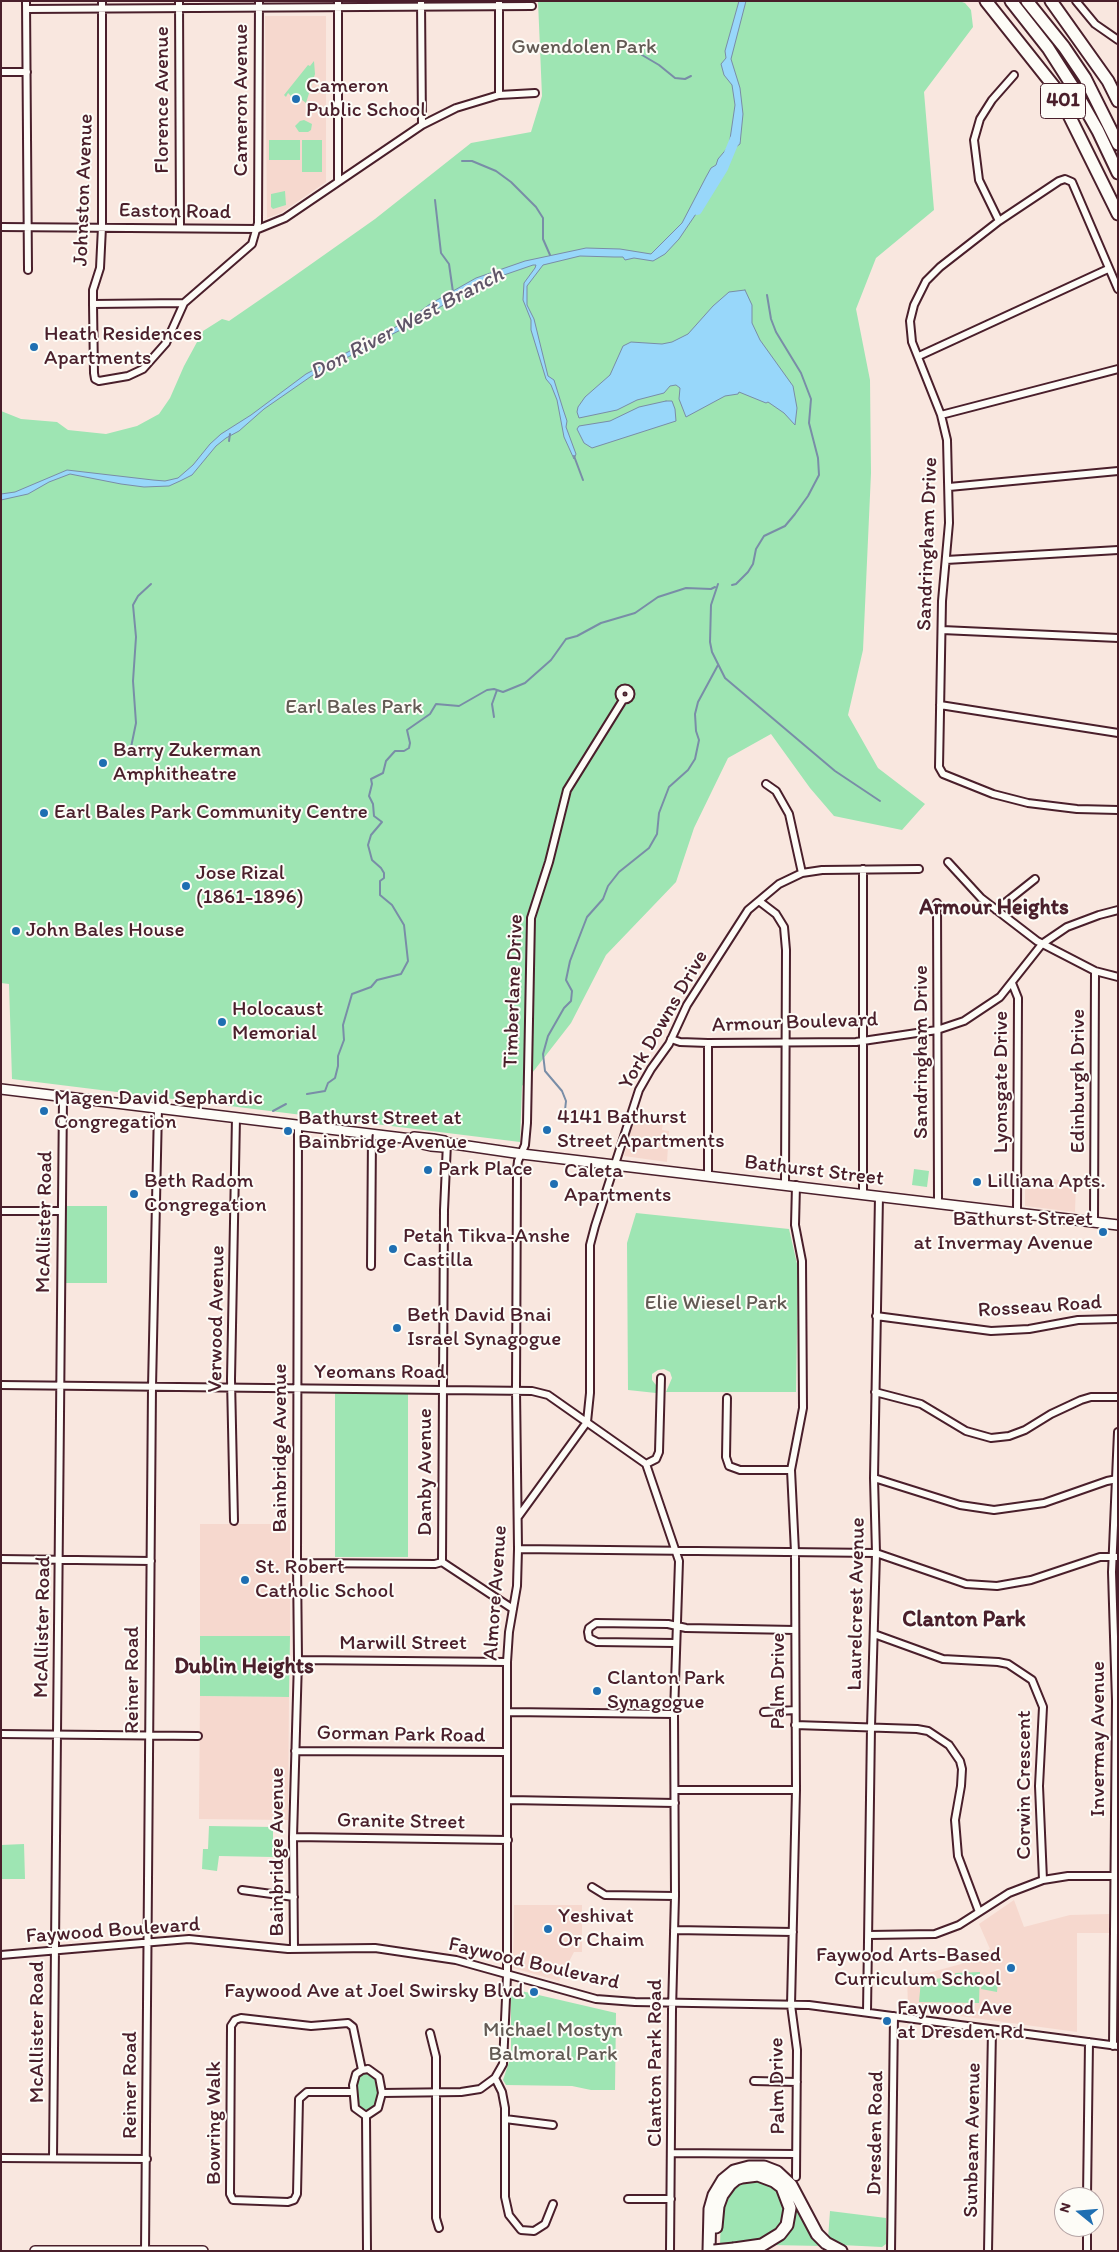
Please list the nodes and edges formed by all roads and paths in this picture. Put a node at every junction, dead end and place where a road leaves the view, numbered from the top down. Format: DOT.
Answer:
graph roads {
  1 [pos="26,1"];
  2 [pos="986,1"];
  3 [pos="1011,1"];
  4 [pos="1026,1"];
  5 [pos="1051,1"];
  6 [pos="1076,1"];
  7 [pos="102,4"];
  8 [pos="338,4"];
  9 [pos="421,4"];
  10 [pos="499,4"];
  11 [pos="179,5"];
  12 [pos="259,5"];
  13 [pos="532,6"];
  14 [pos="26,9"];
  15 [pos="1118,40"];
  16 [pos="1,72"];
  17 [pos="27,72"];
  18 [pos="1014,75"];
  19 [pos="535,93"];
  20 [pos="499,95"];
  21 [pos="1118,101"];
  22 [pos="422,125"];
  23 [pos="1118,144"];
  24 [pos="1118,173"];
  25 [pos="338,181"];
  26 [pos="1118,214"];
  27 [pos="999,221"];
  28 [pos="1,227"];
  29 [pos="27,227"];
  30 [pos="102,228"];
  31 [pos="180,228"];
  32 [pos="258,229"];
  33 [pos="1108,269"];
  34 [pos="28,270"];
  35 [pos="1118,289"];
  36 [pos="184,303"];
  37 [pos="93,304"];
  38 [pos="919,356"];
  39 [pos="1118,369"];
  40 [pos="941,414"];
  41 [pos="1118,471"];
  42 [pos="949,487"];
  43 [pos="1118,550"];
  44 [pos="946,560"];
  45 [pos="942,630"];
  46 [pos="1118,638"];
  47 [pos="623,700"];
  48 [pos="940,705"];
  49 [pos="1118,733"];
  50 [pos="766,784"];
  51 [pos="1118,810"];
  52 [pos="948,862"];
  53 [pos="863,869"];
  54 [pos="918,869"];
  55 [pos="802,873"];
  56 [pos="1035,879"];
  57 [pos="759,901"];
  58 [pos="937,903"];
  59 [pos="996,910"];
  60 [pos="1118,910"];
  61 [pos="1042,944"];
  62 [pos="1095,971"];
  63 [pos="1118,977"];
  64 [pos="1012,983"];
  65 [pos="937,1030"];
  66 [pos="671,1039"];
  67 [pos="862,1042"];
  68 [pos="708,1043"];
  69 [pos="785,1043"];
  70 [pos="1,1089"];
  71 [pos="63,1097"];
  72 [pos="158,1109"];
  73 [pos="236,1118"];
  74 [pos="298,1126"];
  75 [pos="372,1135"];
  76 [pos="447,1144"];
  77 [pos="522,1154"];
  78 [pos="614,1164"];
  79 [pos="708,1176"];
  80 [pos="785,1184"];
  81 [pos="796,1185"];
  82 [pos="863,1194"];
  83 [pos="879,1196"];
  84 [pos="938,1202"];
  85 [pos="1,1211"];
  86 [pos="61,1211"];
  87 [pos="1017,1212"];
  88 [pos="1094,1222"];
  89 [pos="1118,1225"];
  90 [pos="371,1266"];
  91 [pos="876,1316"];
  92 [pos="1118,1318"];
  93 [pos="661,1378"];
  94 [pos="1,1386"];
  95 [pos="60,1386"];
  96 [pos="152,1387"];
  97 [pos="232,1388"];
  98 [pos="297,1389"];
  99 [pos="442,1390"];
  100 [pos="516,1390"];
  101 [pos="875,1392"];
  102 [pos="1118,1397"];
  103 [pos="726,1398"];
  104 [pos="587,1422"];
  105 [pos="1118,1432"];
  106 [pos="646,1464"];
  107 [pos="791,1470"];
  108 [pos="874,1478"];
  109 [pos="1117,1479"];
  110 [pos="518,1517"];
  111 [pos="234,1521"];
  112 [pos="518,1549"];
  113 [pos="795,1552"];
  114 [pos="677,1553"];
  115 [pos="876,1554"];
  116 [pos="1115,1557"];
  117 [pos="1,1560"];
  118 [pos="60,1560"];
  119 [pos="150,1561"];
  120 [pos="442,1562"];
  121 [pos="297,1563"];
  122 [pos="513,1609"];
  123 [pos="676,1626"];
  124 [pos="795,1630"];
  125 [pos="874,1634"];
  126 [pos="676,1643"];
  127 [pos="298,1660"];
  128 [pos="507,1662"];
  129 [pos="796,1710"];
  130 [pos="509,1712"];
  131 [pos="764,1712"];
  132 [pos="674,1714"];
  133 [pos="795,1725"];
  134 [pos="871,1728"];
  135 [pos="1,1734"];
  136 [pos="58,1735"];
  137 [pos="149,1736"];
  138 [pos="198,1736"];
  139 [pos="295,1751"];
  140 [pos="507,1752"];
  141 [pos="675,1790"];
  142 [pos="796,1790"];
  143 [pos="509,1800"];
  144 [pos="675,1803"];
  145 [pos="1117,1828"];
  146 [pos="293,1837"];
  147 [pos="508,1840"];
  148 [pos="1114,1876"];
  149 [pos="1042,1880"];
  150 [pos="592,1887"];
  151 [pos="242,1890"];
  152 [pos="675,1896"];
  153 [pos="294,1897"];
  154 [pos="979,1912"];
  155 [pos="674,1930"];
  156 [pos="793,1932"];
  157 [pos="869,1935"];
  158 [pos="148,1942"];
  159 [pos="294,1949"];
  160 [pos="54,1950"];
  161 [pos="1,1955"];
  162 [pos="507,1976"];
  163 [pos="672,2003"];
  164 [pos="791,2005"];
  165 [pos="867,2012"];
  166 [pos="894,2016"];
  167 [pos="992,2030"];
  168 [pos="430,2033"];
  169 [pos="1089,2042"];
  170 [pos="1115,2046"];
  171 [pos="362,2070"];
  172 [pos="495,2078"];
  173 [pos="754,2081"];
  174 [pos="796,2082"];
  175 [pos="352,2092"];
  176 [pos="436,2092"];
  177 [pos="382,2093"];
  178 [pos="366,2116"];
  179 [pos="505,2119"];
  180 [pos="553,2125"];
  181 [pos="672,2153"];
  182 [pos="796,2154"];
  183 [pos="1,2158"];
  184 [pos="54,2158"];
  185 [pos="147,2159"];
  186 [pos="796,2178"];
  187 [pos="1087,2187"];
  188 [pos="628,2199"];
  189 [pos="671,2199"];
  190 [pos="553,2204"];
  191 [pos="439,2228"];
  192 [pos="1087,2237"];
  193 [pos="145,2250"];
  194 [pos="35,2251"];
  195 [pos="203,2251"];
  196 [pos="367,2251"];
  197 [pos="670,2251"];
  198 [pos="709,2251"];
  199 [pos="715,2251"];
  200 [pos="841,2251"];
  201 [pos="891,2251"];
  202 [pos="988,2251"];
  203 [pos="1087,2251"];
  1 -- 14 [label="street"];
  2 -- 26 [label="highway, 401"];
  3 -- 24 [label="highway, 401"];
  4 -- 23 [label="highway, 401"];
  5 -- 21 [label="highway, 401"];
  6 -- 15 [label="street"];
  7 -- 11 [label="street"];
  7 -- 14 [label="street"];
  7 -- 30 [label="street, Johnston Avenue"];
  8 -- 9 [label="street"];
  8 -- 12 [label="street"];
  8 -- 25 [label="street"];
  9 -- 10 [label="street"];
  9 -- 22 [label="street"];
  10 -- 13 [label="street"];
  10 -- 20 [label="street"];
  11 -- 12 [label="street"];
  11 -- 31 [label="street, Florence Avenue"];
  12 -- 32 [label="street, Cameron Avenue"];
  14 -- 17 [label="street"];
  16 -- 17 [label="street"];
  17 -- 29 [label="street"];
  18 -- 27 [label="street"];
  19 -- 20 [label="street"];
  20 -- 22 [label="street"];
  22 -- 25 [label="street"];
  25 -- 32 [label="street"];
  27 -- 33 [label="street, Sandringham Drive"];
  27 -- 38 [label="street, Sandringham Drive"];
  28 -- 29 [label="street, Easton Road"];
  29 -- 30 [label="street, Easton Road"];
  29 -- 34 [label="street"];
  30 -- 31 [label="street, Easton Road"];
  30 -- 37 [label="street, Johnston Avenue"];
  31 -- 32 [label="street, Easton Road"];
  32 -- 36 [label="street"];
  33 -- 35 [label="street"];
  33 -- 38 [label="street"];
  36 -- 37 [label="street"];
  36 -- 37 [label="street, Johnston Avenue"];
  38 -- 40 [label="street, Sandringham Drive"];
  39 -- 40 [label="street"];
  40 -- 42 [label="street, Sandringham Drive"];
  41 -- 42 [label="street"];
  42 -- 44 [label="street, Sandringham Drive"];
  43 -- 44 [label="street"];
  44 -- 45 [label="street, Sandringham Drive"];
  45 -- 46 [label="street"];
  45 -- 48 [label="street, Sandringham Drive"];
  47 -- 77 [label="street, Timberlane Drive"];
  48 -- 49 [label="street"];
  48 -- 51 [label="street, Sandringham Drive"];
  50 -- 55 [label="street"];
  52 -- 59 [label="street"];
  53 -- 54 [label="street, York Downs Drive"];
  53 -- 55 [label="street, York Downs Drive"];
  53 -- 67 [label="street"];
  55 -- 57 [label="street, York Downs Drive"];
  56 -- 59 [label="street"];
  57 -- 66 [label="street, York Downs Drive"];
  57 -- 69 [label="street"];
  58 -- 65 [label="street, Sandringham Drive"];
  59 -- 61 [label="street"];
  60 -- 61 [label="street, Armour Boulevard"];
  61 -- 62 [label="street"];
  61 -- 64 [label="street, Armour Boulevard"];
  62 -- 63 [label="street"];
  62 -- 88 [label="street, Edinburgh Drive"];
  64 -- 65 [label="street, Armour Boulevard"];
  64 -- 87 [label="street, Lyonsgate Drive"];
  65 -- 67 [label="street, Armour Boulevard"];
  65 -- 84 [label="street, Sandringham Drive"];
  66 -- 68 [label="street, Armour Boulevard"];
  66 -- 78 [label="street, York Downs Drive"];
  67 -- 69 [label="street, Armour Boulevard"];
  67 -- 82 [label="street"];
  68 -- 69 [label="street, Armour Boulevard"];
  68 -- 79 [label="street"];
  69 -- 80 [label="street"];
  70 -- 71 [label="main road, Bathurst Street"];
  71 -- 72 [label="main road, Bathurst Street"];
  71 -- 86 [label="street, McAllister Road"];
  72 -- 73 [label="main road, Bathurst Street"];
  72 -- 96 [label="street, Reiner Road"];
  73 -- 74 [label="main road, Bathurst Street"];
  73 -- 97 [label="street, Verwood Avenue"];
  74 -- 75 [label="main road, Bathurst Street"];
  74 -- 98 [label="street, Bainbridge Avenue"];
  75 -- 76 [label="main road, Bathurst Street"];
  75 -- 90 [label="street"];
  76 -- 77 [label="main road, Bathurst Street"];
  76 -- 99 [label="street, Danby Avenue"];
  77 -- 78 [label="main road, Bathurst Street"];
  77 -- 100 [label="street, Almore Avenue"];
  78 -- 79 [label="main road, Bathurst Street"];
  78 -- 104 [label="street, York Downs Drive"];
  79 -- 80 [label="main road, Bathurst Street"];
  80 -- 81 [label="main road, Bathurst Street"];
  81 -- 82 [label="main road, Bathurst Street"];
  81 -- 107 [label="street, Palm Drive"];
  82 -- 83 [label="main road, Bathurst Street"];
  83 -- 84 [label="main road, Bathurst Street"];
  83 -- 91 [label="street, Laurelcrest Avenue"];
  84 -- 87 [label="main road, Bathurst Street"];
  85 -- 86 [label="street"];
  86 -- 95 [label="street, McAllister Road"];
  87 -- 88 [label="main road, Bathurst Street"];
  88 -- 89 [label="main road, Bathurst Street"];
  91 -- 92 [label="street, Rosseau Road"];
  91 -- 101 [label="street, Laurelcrest Avenue"];
  93 -- 106 [label="street"];
  94 -- 95 [label="street, Yeomans Road"];
  95 -- 96 [label="street, Yeomans Road"];
  95 -- 118 [label="street, McAllister Road"];
  96 -- 97 [label="street, Yeomans Road"];
  96 -- 119 [label="street, Reiner Road"];
  97 -- 98 [label="street, Yeomans Road"];
  97 -- 111 [label="street, Verwood Avenue"];
  98 -- 99 [label="street, Yeomans Road"];
  98 -- 121 [label="street, Bainbridge Avenue"];
  99 -- 100 [label="street, Yeomans Road"];
  99 -- 120 [label="street, Danby Avenue"];
  100 -- 104 [label="street, Yeomans Road"];
  100 -- 110 [label="street, Almore Avenue"];
  101 -- 102 [label="street"];
  101 -- 108 [label="street, Laurelcrest Avenue"];
  103 -- 107 [label="street"];
  104 -- 106 [label="street, Yeomans Road"];
  104 -- 110 [label="street"];
  105 -- 109 [label="street, Invermay Avenue"];
  106 -- 114 [label="street, Clanton Park Road"];
  107 -- 113 [label="street, Palm Drive"];
  108 -- 109 [label="street"];
  108 -- 115 [label="street, Laurelcrest Avenue"];
  109 -- 116 [label="street, Invermay Avenue"];
  110 -- 112 [label="street, Almore Avenue"];
  112 -- 114 [label="street"];
  112 -- 122 [label="street, Almore Avenue"];
  113 -- 114 [label="street"];
  113 -- 115 [label="street"];
  113 -- 124 [label="street, Palm Drive"];
  114 -- 123 [label="street, Clanton Park Road"];
  115 -- 116 [label="street"];
  115 -- 125 [label="street, Laurelcrest Avenue"];
  116 -- 145 [label="street, Invermay Avenue"];
  117 -- 118 [label="street"];
  118 -- 119 [label="street"];
  118 -- 136 [label="street, McAllister Road"];
  119 -- 137 [label="street, Reiner Road"];
  120 -- 121 [label="street"];
  120 -- 122 [label="street"];
  121 -- 127 [label="street, Bainbridge Avenue"];
  122 -- 128 [label="street, Almore Avenue"];
  123 -- 124 [label="street"];
  123 -- 126 [label="street, Clanton Park Road"];
  123 -- 126 [label="street"];
  124 -- 129 [label="street, Palm Drive"];
  125 -- 134 [label="street, Laurelcrest Avenue"];
  125 -- 149 [label="street, Corwin Crescent"];
  126 -- 132 [label="street, Clanton Park Road"];
  127 -- 128 [label="street, Marwill Street"];
  127 -- 139 [label="street, Bainbridge Avenue"];
  128 -- 130 [label="street, Almore Avenue"];
  129 -- 131 [label="street"];
  129 -- 133 [label="street, Palm Drive"];
  130 -- 132 [label="street"];
  130 -- 140 [label="street, Almore Avenue"];
  132 -- 141 [label="street, Clanton Park Road"];
  133 -- 134 [label="street"];
  133 -- 142 [label="street, Palm Drive"];
  134 -- 154 [label="street"];
  134 -- 157 [label="street, Laurelcrest Avenue"];
  135 -- 136 [label="street"];
  136 -- 137 [label="street"];
  136 -- 160 [label="street, McAllister Road"];
  137 -- 138 [label="street"];
  137 -- 158 [label="street, Reiner Road"];
  139 -- 140 [label="street, Gorman Park Road"];
  139 -- 146 [label="street, Bainbridge Avenue"];
  140 -- 143 [label="street, Almore Avenue"];
  141 -- 142 [label="street"];
  141 -- 144 [label="street, Clanton Park Road"];
  142 -- 156 [label="street, Palm Drive"];
  143 -- 144 [label="street"];
  143 -- 147 [label="street, Almore Avenue"];
  144 -- 152 [label="street, Clanton Park Road"];
  145 -- 148 [label="street, Invermay Avenue"];
  146 -- 147 [label="street, Granite Street"];
  146 -- 153 [label="street, Bainbridge Avenue"];
  147 -- 162 [label="street, Almore Avenue"];
  148 -- 149 [label="street"];
  148 -- 170 [label="street, Invermay Avenue"];
  149 -- 154 [label="street"];
  150 -- 152 [label="street"];
  151 -- 153 [label="street"];
  152 -- 155 [label="street, Clanton Park Road"];
  153 -- 159 [label="street, Bainbridge Avenue"];
  154 -- 157 [label="street"];
  155 -- 156 [label="street"];
  155 -- 163 [label="street, Clanton Park Road"];
  156 -- 164 [label="street, Palm Drive"];
  157 -- 165 [label="street, Laurelcrest Avenue"];
  158 -- 159 [label="street, Faywood Boulevard"];
  158 -- 160 [label="street, Faywood Boulevard"];
  158 -- 185 [label="street, Reiner Road"];
  159 -- 162 [label="street, Faywood Boulevard"];
  160 -- 161 [label="street, Faywood Boulevard"];
  160 -- 184 [label="street, McAllister Road"];
  162 -- 163 [label="street, Faywood Boulevard"];
  162 -- 172 [label="street, Almore Avenue"];
  163 -- 164 [label="street, Faywood Boulevard"];
  163 -- 181 [label="street, Clanton Park Road"];
  164 -- 165 [label="street, Faywood Boulevard"];
  164 -- 174 [label="street, Palm Drive"];
  165 -- 166 [label="street, Faywood Boulevard"];
  166 -- 167 [label="street, Faywood Boulevard"];
  166 -- 201 [label="street, Dresden Road"];
  167 -- 169 [label="street, Faywood Boulevard"];
  167 -- 202 [label="street, Sunbeam Avenue"];
  168 -- 176 [label="street"];
  169 -- 170 [label="street, Faywood Boulevard"];
  169 -- 187 [label="street"];
  171 -- 175 [label="street"];
  171 -- 175 [label="street, Bowring Walk"];
  171 -- 177 [label="street"];
  172 -- 176 [label="street"];
  172 -- 179 [label="street"];
  173 -- 174 [label="street"];
  174 -- 182 [label="street, Palm Drive"];
  175 -- 178 [label="street"];
  176 -- 177 [label="street"];
  176 -- 191 [label="street"];
  177 -- 178 [label="street"];
  178 -- 196 [label="street"];
  179 -- 180 [label="street"];
  179 -- 190 [label="street"];
  181 -- 182 [label="street"];
  181 -- 189 [label="street, Clanton Park Road"];
  182 -- 186 [label="street, Palm Drive"];
  183 -- 184 [label="street"];
  184 -- 185 [label="street"];
  185 -- 193 [label="street, Reiner Road"];
  188 -- 189 [label="street"];
  189 -- 197 [label="street, Clanton Park Road"];
  192 -- 203 [label="street"];
  193 -- 194 [label="main road"];
  193 -- 195 [label="main road"];
  198 -- 200 [label="highway"];
  199 -- 199 [label="highway, bridge"];
}
